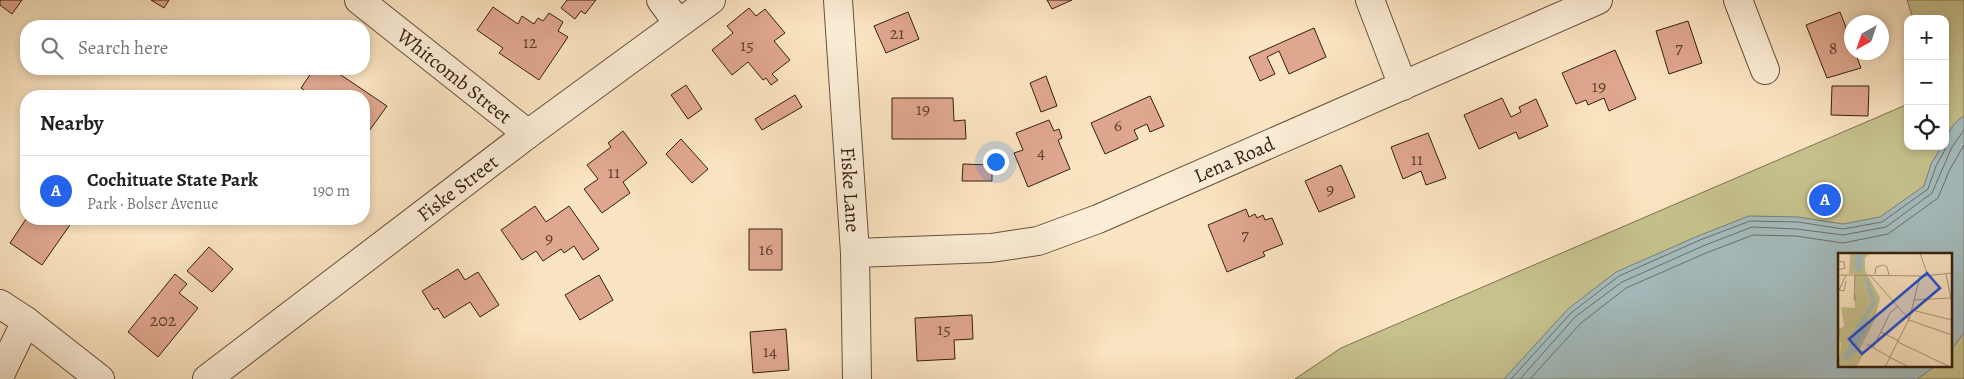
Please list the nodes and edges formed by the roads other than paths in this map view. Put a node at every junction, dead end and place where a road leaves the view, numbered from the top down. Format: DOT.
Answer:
graph roads {
  1 [pos="359,0"];
  2 [pos="661,0"];
  3 [pos="711,0"];
  4 [pos="838,0"];
  5 [pos="1370,0"];
  6 [pos="1598,0"];
  7 [pos="1738,0"];
  8 [pos="678,23"];
  9 [pos="1765,70"];
  10 [pos="1403,86"];
  11 [pos="528,134"];
  12 [pos="855,253"];
  13 [pos="0,304"];
  14 [pos="26,322"];
  15 [pos="0,375"];
  16 [pos="100,379"];
  17 [pos="207,379"];
  18 [pos="857,379"];
  1 -- 11 [label="street, Whitcomb Street"];
  2 -- 8 [label="street"];
  3 -- 8 [label="street, Fiske Street"];
  4 -- 12 [label="street, Fiske Lane"];
  5 -- 10 [label="street"];
  6 -- 10 [label="street, Lena Road"];
  7 -- 9 [label="street"];
  8 -- 11 [label="street, Fiske Street"];
  10 -- 12 [label="street, Lena Road"];
  11 -- 17 [label="street, Fiske Street"];
  12 -- 18 [label="street, Fiske Lane"];
  13 -- 14 [label="street"];
  14 -- 15 [label="street"];
  14 -- 16 [label="street"];
}
